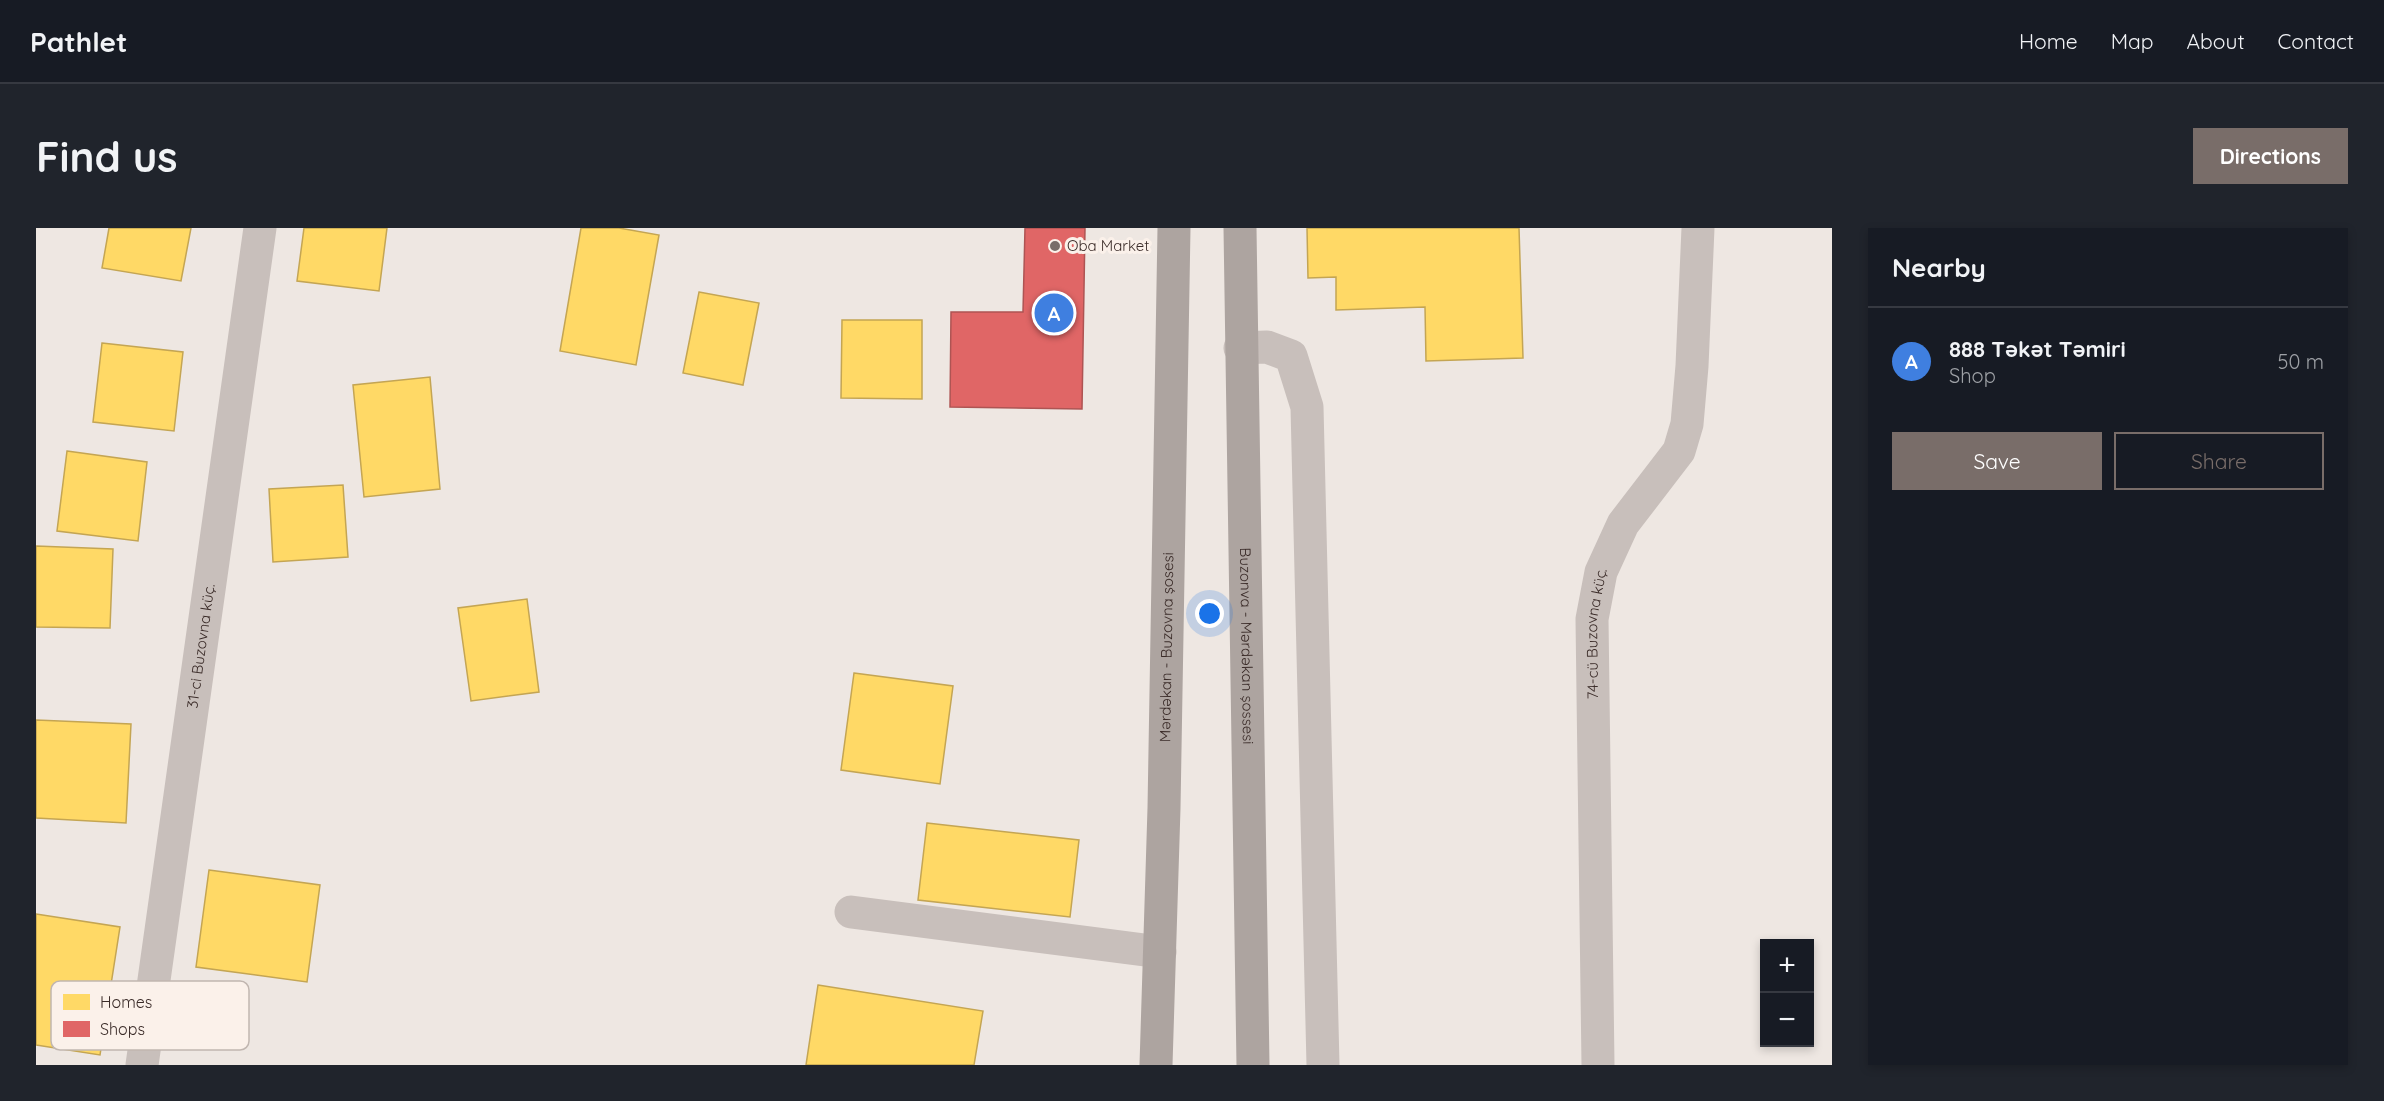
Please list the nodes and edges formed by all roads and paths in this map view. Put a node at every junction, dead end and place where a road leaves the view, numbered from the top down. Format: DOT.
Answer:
graph roads {
  1 [pos="260,228"];
  2 [pos="1174,228"];
  3 [pos="1240,228"];
  4 [pos="1698,228"];
  5 [pos="1240,348"];
  6 [pos="851,912"];
  7 [pos="1160,952"];
  8 [pos="154,981"];
  9 [pos="144,1050"];
  10 [pos="142,1065"];
  11 [pos="1156,1065"];
  12 [pos="1253,1065"];
  13 [pos="1323,1065"];
  14 [pos="1598,1065"];
  1 -- 8 [label="street, 31-ci Buzovna küç."];
  2 -- 7 [label="main road, Mərdəkan - Buzovna şosesi"];
  3 -- 5 [label="main road, Buzonva - Mərdəkan şossesi"];
  4 -- 14 [label="street, 74-cü Buzovna küç."];
  5 -- 12 [label="main road, Buzonva - Mərdəkan şossesi"];
  5 -- 13 [label="street"];
  6 -- 7 [label="street"];
  7 -- 11 [label="main road, Mərdəkan - Buzovna şosesi"];
  9 -- 10 [label="street, 31-ci Buzovna küç."];
}
